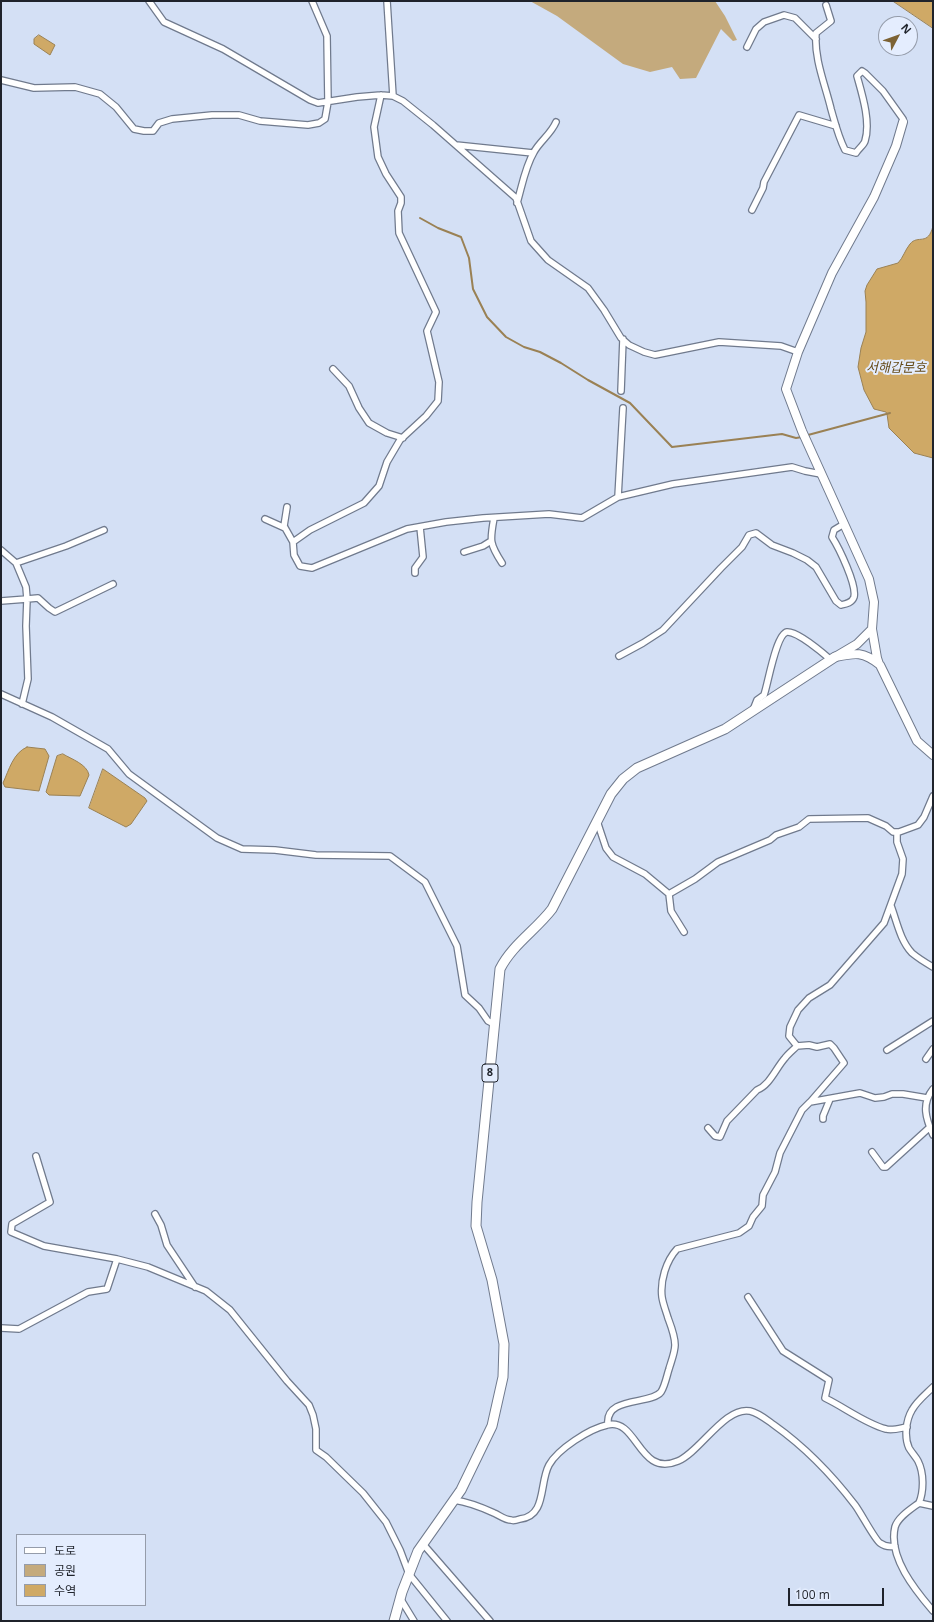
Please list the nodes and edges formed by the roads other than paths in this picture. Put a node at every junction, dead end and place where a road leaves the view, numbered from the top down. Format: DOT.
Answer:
graph roads {
  1 [pos="149,1"];
  2 [pos="312,1"];
  3 [pos="387,1"];
  4 [pos="826,5"];
  5 [pos="816,39"];
  6 [pos="747,47"];
  7 [pos="1,80"];
  8 [pos="381,96"];
  9 [pos="393,96"];
  10 [pos="328,102"];
  11 [pos="556,122"];
  12 [pos="904,122"];
  13 [pos="836,126"];
  14 [pos="456,145"];
  15 [pos="533,153"];
  16 [pos="517,203"];
  17 [pos="752,210"];
  18 [pos="623,340"];
  19 [pos="798,352"];
  20 [pos="333,369"];
  21 [pos="621,391"];
  22 [pos="623,408"];
  23 [pos="403,438"];
  24 [pos="821,474"];
  25 [pos="618,497"];
  26 [pos="287,507"];
  27 [pos="494,518"];
  28 [pos="265,519"];
  29 [pos="844,524"];
  30 [pos="420,527"];
  31 [pos="285,528"];
  32 [pos="104,530"];
  33 [pos="491,541"];
  34 [pos="293,542"];
  35 [pos="1,550"];
  36 [pos="464,552"];
  37 [pos="16,563"];
  38 [pos="502,563"];
  39 [pos="416,573"];
  40 [pos="113,584"];
  41 [pos="27,599"];
  42 [pos="1,601"];
  43 [pos="872,629"];
  44 [pos="619,656"];
  45 [pos="833,658"];
  46 [pos="880,665"];
  47 [pos="1,694"];
  48 [pos="22,704"];
  49 [pos="753,711"];
  50 [pos="933,755"];
  51 [pos="933,796"];
  52 [pos="597,821"];
  53 [pos="897,832"];
  54 [pos="669,894"];
  55 [pos="891,906"];
  56 [pos="684,932"];
  57 [pos="933,967"];
  58 [pos="933,1021"];
  59 [pos="494,1024"];
  60 [pos="797,1046"];
  61 [pos="933,1049"];
  62 [pos="887,1050"];
  63 [pos="926,1059"];
  64 [pos="933,1089"];
  65 [pos="927,1098"];
  66 [pos="830,1099"];
  67 [pos="810,1102"];
  68 [pos="823,1119"];
  69 [pos="930,1127"];
  70 [pos="708,1128"];
  71 [pos="933,1135"];
  72 [pos="872,1152"];
  73 [pos="36,1156"];
  74 [pos="155,1214"];
  75 [pos="117,1259"];
  76 [pos="195,1287"];
  77 [pos="748,1297"];
  78 [pos="1,1328"];
  79 [pos="933,1387"];
  80 [pos="608,1424"];
  81 [pos="907,1427"];
  82 [pos="454,1500"];
  83 [pos="918,1503"];
  84 [pos="933,1506"];
  85 [pos="423,1544"];
  86 [pos="894,1546"];
  87 [pos="409,1574"];
  88 [pos="400,1598"];
  89 [pos="933,1611"];
  90 [pos="394,1621"];
  91 [pos="414,1621"];
  92 [pos="447,1621"];
  93 [pos="490,1621"];
  1 -- 10 [label="street"];
  2 -- 10 [label="street"];
  3 -- 9 [label="street"];
  4 -- 5 [label="street"];
  5 -- 6 [label="street"];
  5 -- 13 [label="street"];
  7 -- 10 [label="street"];
  8 -- 9 [label="street"];
  8 -- 10 [label="street"];
  8 -- 23 [label="street"];
  9 -- 14 [label="street"];
  11 -- 15 [label="street"];
  12 -- 13 [label="street"];
  12 -- 19 [label="street"];
  13 -- 17 [label="street"];
  14 -- 15 [label="street"];
  14 -- 16 [label="street"];
  15 -- 16 [label="street"];
  16 -- 18 [label="street"];
  18 -- 19 [label="street"];
  18 -- 21 [label="street"];
  19 -- 24 [label="street"];
  20 -- 23 [label="street"];
  22 -- 25 [label="street"];
  23 -- 34 [label="street"];
  24 -- 25 [label="street"];
  24 -- 29 [label="street"];
  25 -- 27 [label="street"];
  26 -- 31 [label="street"];
  27 -- 30 [label="street"];
  27 -- 33 [label="street"];
  28 -- 31 [label="street"];
  29 -- 43 [label="street"];
  29 -- 44 [label="street"];
  30 -- 34 [label="street"];
  30 -- 39 [label="street"];
  31 -- 34 [label="street"];
  32 -- 37 [label="street"];
  33 -- 36 [label="street"];
  33 -- 38 [label="street"];
  35 -- 37 [label="street"];
  37 -- 41 [label="street"];
  40 -- 41 [label="street"];
  41 -- 42 [label="street"];
  41 -- 48 [label="street"];
  43 -- 45 [label="street"];
  43 -- 46 [label="street"];
  45 -- 46 [label="street"];
  45 -- 49 [label="main road, 8"];
  45 -- 49 [label="street"];
  46 -- 50 [label="street"];
  47 -- 48 [label="street"];
  48 -- 59 [label="street"];
  49 -- 52 [label="main road, 8"];
  51 -- 53 [label="street"];
  52 -- 54 [label="street"];
  52 -- 59 [label="main road, 8"];
  53 -- 54 [label="street"];
  53 -- 55 [label="street"];
  54 -- 56 [label="street"];
  55 -- 57 [label="street"];
  55 -- 60 [label="street"];
  58 -- 62 [label="street"];
  59 -- 82 [label="main road, 8"];
  60 -- 67 [label="street"];
  60 -- 70 [label="street"];
  61 -- 63 [label="street"];
  64 -- 65 [label="street"];
  65 -- 66 [label="street"];
  65 -- 69 [label="street"];
  66 -- 67 [label="street"];
  66 -- 68 [label="street"];
  67 -- 80 [label="street"];
  69 -- 71 [label="street"];
  69 -- 72 [label="street"];
  73 -- 75 [label="street"];
  74 -- 76 [label="street"];
  75 -- 76 [label="street"];
  75 -- 78 [label="street"];
  76 -- 87 [label="street"];
  77 -- 81 [label="street"];
  79 -- 81 [label="street"];
  80 -- 82 [label="street"];
  80 -- 86 [label="street"];
  81 -- 83 [label="street"];
  82 -- 85 [label="main road, 8"];
  83 -- 84 [label="street"];
  83 -- 86 [label="street"];
  85 -- 87 [label="main road, 8"];
  85 -- 93 [label="street"];
  86 -- 89 [label="street"];
  87 -- 88 [label="main road, 8"];
  87 -- 92 [label="street"];
  88 -- 90 [label="main road, 8"];
  88 -- 91 [label="street"];
}
